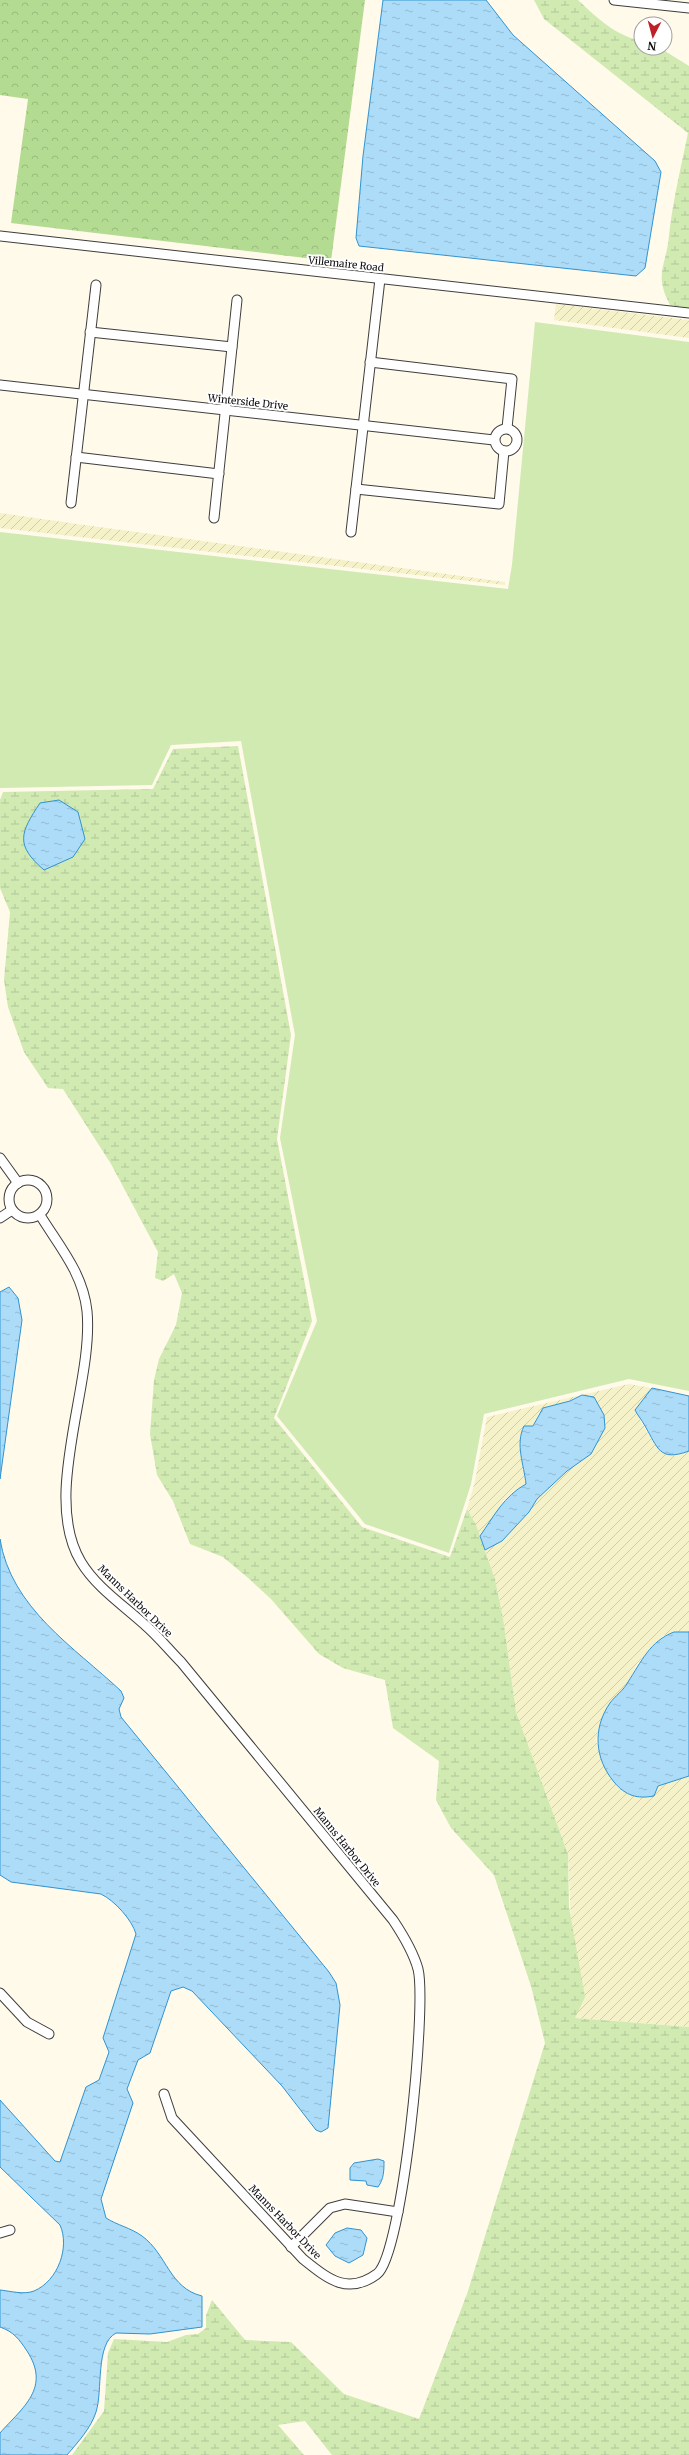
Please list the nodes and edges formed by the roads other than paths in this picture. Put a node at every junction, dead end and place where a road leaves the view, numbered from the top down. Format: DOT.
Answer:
graph roads {
  1 [pos="614,0"];
  2 [pos="689,8"];
  3 [pos="0,236"];
  4 [pos="380,278"];
  5 [pos="96,285"];
  6 [pos="237,300"];
  7 [pos="689,313"];
  8 [pos="90,332"];
  9 [pos="232,347"];
  10 [pos="370,362"];
  11 [pos="0,385"];
  12 [pos="83,395"];
  13 [pos="226,410"];
  14 [pos="363,425"];
  15 [pos="506,428"];
  16 [pos="494,440"];
  17 [pos="504,451"];
  18 [pos="76,457"];
  19 [pos="219,474"];
  20 [pos="356,490"];
  21 [pos="71,503"];
  22 [pos="214,518"];
  23 [pos="351,532"];
  24 [pos="0,1158"];
  25 [pos="18,1183"];
  26 [pos="12,1210"];
  27 [pos="40,1215"];
  28 [pos="0,1218"];
  29 [pos="0,1993"];
  30 [pos="50,2034"];
  31 [pos="164,2094"];
  32 [pos="398,2212"];
  33 [pos="10,2230"];
  34 [pos="0,2233"];
  35 [pos="292,2247"];
  1 -- 2 [label="street"];
  3 -- 4 [label="street, Villemaire Road"];
  4 -- 7 [label="street, Villemaire Road"];
  4 -- 10 [label="street"];
  5 -- 8 [label="street"];
  6 -- 9 [label="street"];
  8 -- 9 [label="street"];
  8 -- 12 [label="street"];
  9 -- 13 [label="street"];
  10 -- 14 [label="street"];
  10 -- 15 [label="street"];
  11 -- 12 [label="street, Winterside Drive"];
  12 -- 13 [label="street, Winterside Drive"];
  12 -- 18 [label="street"];
  13 -- 14 [label="street, Winterside Drive"];
  13 -- 19 [label="street"];
  14 -- 16 [label="street, Winterside Drive"];
  14 -- 20 [label="street"];
  15 -- 16 [label="street"];
  15 -- 17 [label="street"];
  16 -- 17 [label="street"];
  17 -- 20 [label="street"];
  18 -- 19 [label="street"];
  18 -- 21 [label="street"];
  19 -- 22 [label="street"];
  20 -- 23 [label="street"];
  24 -- 25 [label="street"];
  25 -- 26 [label="street"];
  25 -- 27 [label="street"];
  26 -- 27 [label="street"];
  26 -- 28 [label="street"];
  27 -- 32 [label="street, Manns Harbor Drive"];
  29 -- 30 [label="street"];
  31 -- 35 [label="street, Manns Harbor Drive"];
  32 -- 35 [label="street"];
  32 -- 35 [label="street, Manns Harbor Drive"];
  33 -- 34 [label="street"];
}
